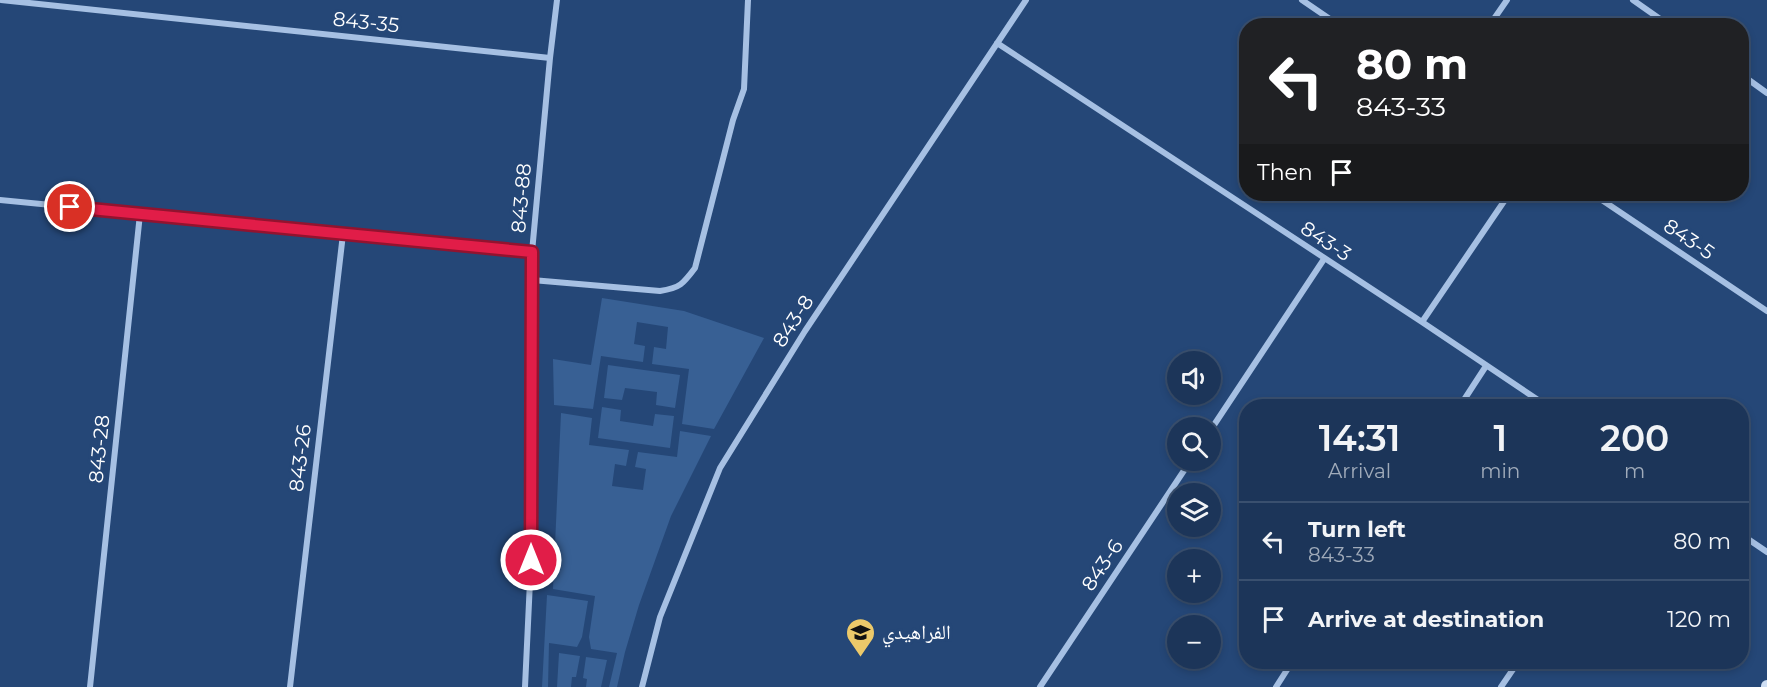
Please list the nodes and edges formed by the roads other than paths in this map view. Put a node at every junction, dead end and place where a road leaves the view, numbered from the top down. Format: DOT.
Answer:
graph roads {
  1 [pos="1,0"];
  2 [pos="557,0"];
  3 [pos="748,0"];
  4 [pos="1026,0"];
  5 [pos="1302,0"];
  6 [pos="1507,0"];
  7 [pos="1634,0"];
  8 [pos="1645,3"];
  9 [pos="1328,18"];
  10 [pos="1495,18"];
  11 [pos="1661,18"];
  12 [pos="997,43"];
  13 [pos="550,58"];
  14 [pos="1749,80"];
  15 [pos="1767,93"];
  16 [pos="0,200"];
  17 [pos="1504,201"];
  18 [pos="1603,201"];
  19 [pos="140,214"];
  20 [pos="343,234"];
  21 [pos="532,252"];
  22 [pos="1324,259"];
  23 [pos="532,280"];
  24 [pos="1767,311"];
  25 [pos="1422,322"];
  26 [pos="1486,366"];
  27 [pos="1465,399"];
  28 [pos="1536,399"];
  29 [pos="1219,417"];
  30 [pos="1184,471"];
  31 [pos="1749,540"];
  32 [pos="1767,552"];
  33 [pos="1288,669"];
  34 [pos="1513,669"];
  35 [pos="90,687"];
  36 [pos="290,687"];
  37 [pos="525,687"];
  38 [pos="642,687"];
  39 [pos="1040,687"];
  40 [pos="1276,687"];
  41 [pos="1501,687"];
  1 -- 13 [label="street, 843-35"];
  2 -- 13 [label="street, 843-88"];
  3 -- 23 [label="street"];
  4 -- 12 [label="street, 843-8"];
  5 -- 9 [label="street"];
  6 -- 10 [label="street"];
  7 -- 8 [label="street"];
  8 -- 11 [label="street"];
  12 -- 22 [label="street, 843-3"];
  12 -- 38 [label="street, 843-8"];
  13 -- 21 [label="street, 843-88"];
  14 -- 15 [label="street"];
  16 -- 19 [label="street"];
  17 -- 25 [label="street"];
  18 -- 24 [label="street, 843-5"];
  19 -- 20 [label="street"];
  19 -- 35 [label="street, 843-28"];
  20 -- 21 [label="street"];
  20 -- 36 [label="street, 843-26"];
  21 -- 23 [label="street, 843-88"];
  22 -- 25 [label="street, 843-3"];
  22 -- 29 [label="street"];
  23 -- 37 [label="street, 843-88"];
  25 -- 26 [label="street, 843-3"];
  26 -- 27 [label="street"];
  26 -- 28 [label="street, 843-3"];
  30 -- 39 [label="street, 843-6"];
  31 -- 32 [label="street"];
  33 -- 40 [label="street"];
  34 -- 41 [label="street"];
}
